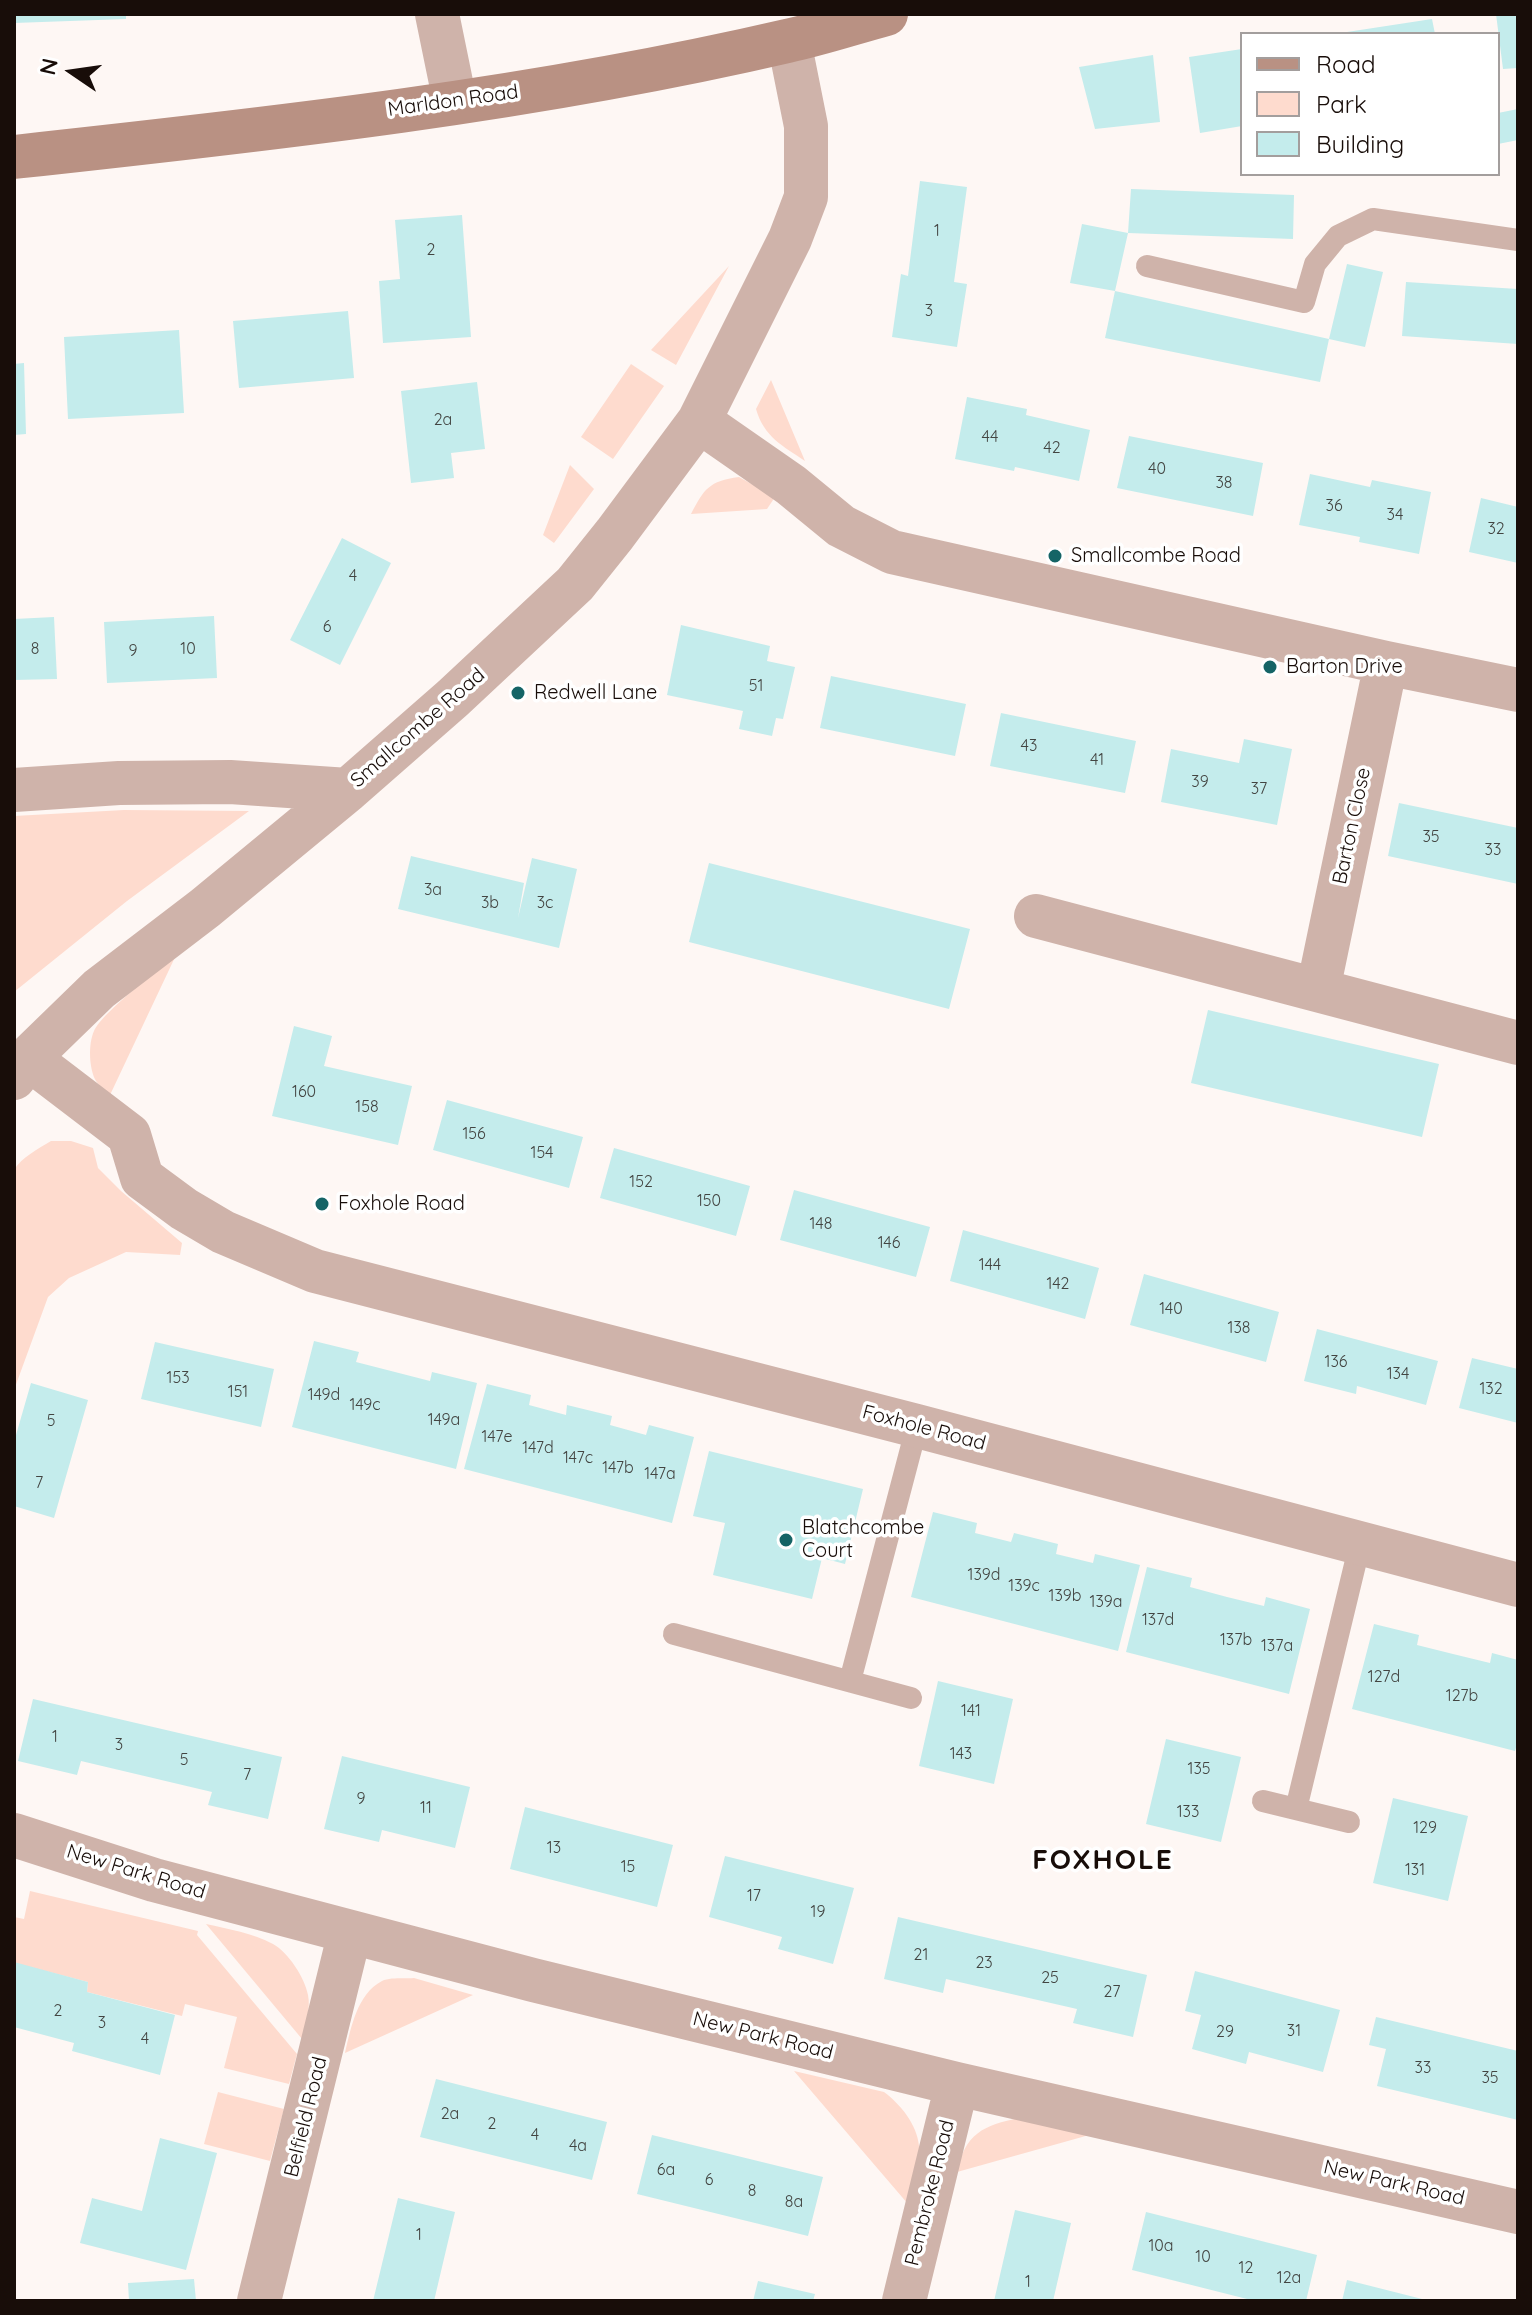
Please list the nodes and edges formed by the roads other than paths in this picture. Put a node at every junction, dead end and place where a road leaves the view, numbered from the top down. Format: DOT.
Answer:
graph roads {
  1 [pos="437,14"];
  2 [pos="886,14"];
  3 [pos="789,41"];
  4 [pos="455,102"];
  5 [pos="14,157"];
  6 [pos="1518,240"];
  7 [pos="1147,266"];
  8 [pos="699,421"];
  9 [pos="1386,663"];
  10 [pos="1518,690"];
  11 [pos="14,790"];
  12 [pos="348,790"];
  13 [pos="1036,916"];
  14 [pos="1318,990"];
  15 [pos="1518,1043"];
  16 [pos="21,1068"];
  17 [pos="917,1426"];
  18 [pos="1360,1544"];
  19 [pos="1518,1585"];
  20 [pos="674,1634"];
  21 [pos="850,1681"];
  22 [pos="911,1698"];
  23 [pos="1263,1801"];
  24 [pos="1296,1809"];
  25 [pos="1349,1822"];
  26 [pos="14,1835"];
  27 [pos="350,1932"];
  28 [pos="957,2084"];
  29 [pos="1518,2212"];
  30 [pos="259,2301"];
  31 [pos="904,2301"];
  1 -- 4 [label="street"];
  2 -- 3 [label="main road, Marldon Road"];
  3 -- 4 [label="main road, Marldon Road"];
  3 -- 8 [label="street, Smallcombe Road"];
  4 -- 5 [label="main road, Marldon Road"];
  6 -- 7 [label="lane"];
  8 -- 9 [label="street"];
  8 -- 12 [label="street, Smallcombe Road"];
  9 -- 10 [label="street"];
  9 -- 14 [label="street, Barton Close"];
  11 -- 12 [label="street"];
  12 -- 16 [label="street, Smallcombe Road"];
  13 -- 14 [label="street"];
  14 -- 15 [label="street"];
  16 -- 17 [label="street, Foxhole Road"];
  17 -- 18 [label="street, Foxhole Road"];
  17 -- 21 [label="lane"];
  18 -- 19 [label="street, Foxhole Road"];
  18 -- 24 [label="lane"];
  20 -- 21 [label="lane"];
  21 -- 22 [label="lane"];
  23 -- 24 [label="lane"];
  24 -- 25 [label="lane"];
  26 -- 27 [label="street, New Park Road"];
  27 -- 28 [label="street, New Park Road"];
  27 -- 30 [label="street, Belfield Road"];
  28 -- 29 [label="street, New Park Road"];
  28 -- 31 [label="street, Pembroke Road"];
}
